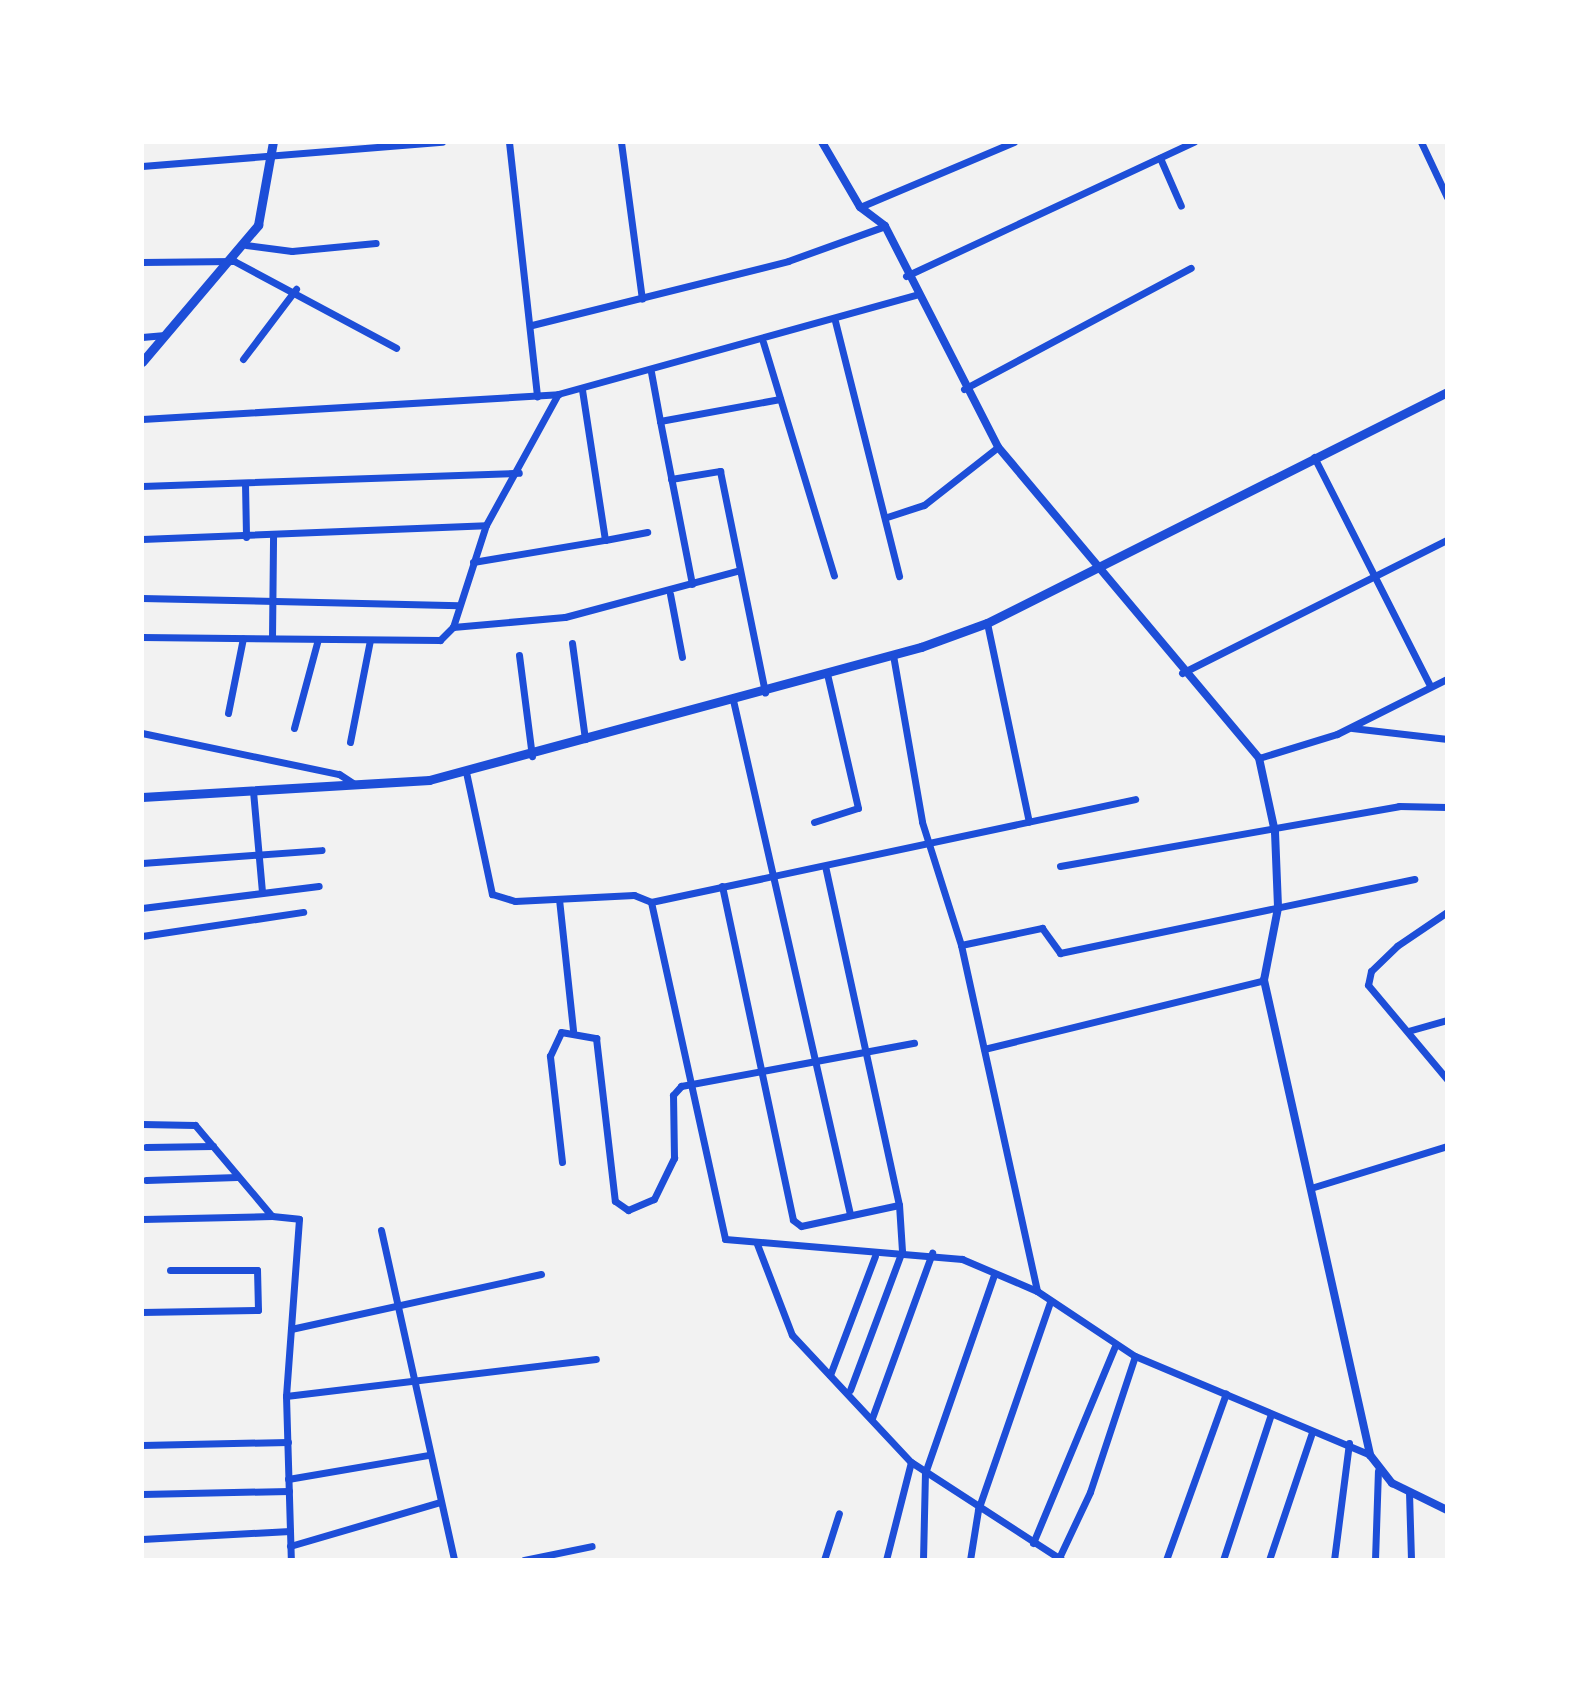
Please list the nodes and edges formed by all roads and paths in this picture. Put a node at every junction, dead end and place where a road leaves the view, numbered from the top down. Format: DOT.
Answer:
graph roads {
  1 [pos="273,142"];
  2 [pos="442,142"];
  3 [pos="509,142"];
  4 [pos="621,142"];
  5 [pos="822,142"];
  6 [pos="1014,142"];
  7 [pos="1194,142"];
  8 [pos="1421,142"];
  9 [pos="1160,158"];
  10 [pos="273,160"];
  11 [pos="142,166"];
  12 [pos="1447,197"];
  13 [pos="1181,206"];
  14 [pos="860,207"];
  15 [pos="885,226"];
  16 [pos="376,243"];
  17 [pos="246,245"];
  18 [pos="234,261"];
  19 [pos="142,262"];
  20 [pos="1191,268"];
  21 [pos="906,276"];
  22 [pos="296,289"];
  23 [pos="918,294"];
  24 [pos="642,299"];
  25 [pos="835,321"];
  26 [pos="532,325"];
  27 [pos="165,335"];
  28 [pos="142,337"];
  29 [pos="763,342"];
  30 [pos="396,348"];
  31 [pos="243,359"];
  32 [pos="142,362"];
  33 [pos="651,372"];
  34 [pos="964,389"];
  35 [pos="582,390"];
  36 [pos="1447,392"];
  37 [pos="558,394"];
  38 [pos="537,396"];
  39 [pos="780,399"];
  40 [pos="142,419"];
  41 [pos="660,421"];
  42 [pos="998,447"];
  43 [pos="1314,457"];
  44 [pos="519,473"];
  45 [pos="671,479"];
  46 [pos="245,483"];
  47 [pos="142,486"];
  48 [pos="887,517"];
  49 [pos="486,525"];
  50 [pos="647,532"];
  51 [pos="273,536"];
  52 [pos="246,537"];
  53 [pos="142,539"];
  54 [pos="605,540"];
  55 [pos="1447,540"];
  56 [pos="473,562"];
  57 [pos="1096,568"];
  58 [pos="740,570"];
  59 [pos="834,575"];
  60 [pos="899,576"];
  61 [pos="1373,576"];
  62 [pos="692,584"];
  63 [pos="670,594"];
  64 [pos="142,598"];
  65 [pos="273,598"];
  66 [pos="459,605"];
  67 [pos="987,623"];
  68 [pos="453,627"];
  69 [pos="142,637"];
  70 [pos="243,638"];
  71 [pos="272,638"];
  72 [pos="318,639"];
  73 [pos="370,640"];
  74 [pos="572,643"];
  75 [pos="519,655"];
  76 [pos="893,655"];
  77 [pos="682,657"];
  78 [pos="1182,673"];
  79 [pos="827,674"];
  80 [pos="1447,679"];
  81 [pos="1430,686"];
  82 [pos="765,692"];
  83 [pos="733,700"];
  84 [pos="228,713"];
  85 [pos="294,728"];
  86 [pos="1352,728"];
  87 [pos="142,733"];
  88 [pos="1447,739"];
  89 [pos="585,740"];
  90 [pos="350,742"];
  91 [pos="532,756"];
  92 [pos="1259,758"];
  93 [pos="466,772"];
  94 [pos="357,786"];
  95 [pos="253,791"];
  96 [pos="142,797"];
  97 [pos="1135,799"];
  98 [pos="1447,807"];
  99 [pos="814,822"];
  100 [pos="1029,822"];
  101 [pos="1275,832"];
  102 [pos="930,845"];
  103 [pos="322,850"];
  104 [pos="257,855"];
  105 [pos="142,863"];
  106 [pos="825,866"];
  107 [pos="1060,866"];
  108 [pos="770,875"];
  109 [pos="1414,879"];
  110 [pos="319,886"];
  111 [pos="722,886"];
  112 [pos="262,891"];
  113 [pos="559,899"];
  114 [pos="651,902"];
  115 [pos="142,908"];
  116 [pos="1278,908"];
  117 [pos="303,912"];
  118 [pos="1447,912"];
  119 [pos="142,936"];
  120 [pos="961,945"];
  121 [pos="1264,980"];
  122 [pos="1447,1020"];
  123 [pos="573,1030"];
  124 [pos="1408,1031"];
  125 [pos="914,1043"];
  126 [pos="984,1049"];
  127 [pos="865,1052"];
  128 [pos="812,1062"];
  129 [pos="762,1072"];
  130 [pos="1447,1079"];
  131 [pos="689,1085"];
  132 [pos="142,1124"];
  133 [pos="213,1146"];
  134 [pos="1447,1146"];
  135 [pos="146,1147"];
  136 [pos="562,1162"];
  137 [pos="237,1177"];
  138 [pos="146,1180"];
  139 [pos="1314,1187"];
  140 [pos="899,1205"];
  141 [pos="850,1214"];
  142 [pos="272,1216"];
  143 [pos="142,1219"];
  144 [pos="381,1230"];
  145 [pos="757,1244"];
  146 [pos="902,1251"];
  147 [pos="932,1253"];
  148 [pos="875,1256"];
  149 [pos="170,1270"];
  150 [pos="541,1274"];
  151 [pos="994,1275"];
  152 [pos="1037,1291"];
  153 [pos="1050,1302"];
  154 [pos="397,1306"];
  155 [pos="142,1312"];
  156 [pos="291,1329"];
  157 [pos="1115,1346"];
  158 [pos="1135,1356"];
  159 [pos="596,1359"];
  160 [pos="830,1375"];
  161 [pos="417,1380"];
  162 [pos="850,1390"];
  163 [pos="1226,1393"];
  164 [pos="286,1396"];
  165 [pos="1271,1414"];
  166 [pos="872,1418"];
  167 [pos="1312,1432"];
  168 [pos="288,1442"];
  169 [pos="1349,1443"];
  170 [pos="142,1445"];
  171 [pos="429,1455"];
  172 [pos="1370,1455"];
  173 [pos="911,1462"];
  174 [pos="1378,1471"];
  175 [pos="925,1473"];
  176 [pos="288,1479"];
  177 [pos="289,1491"];
  178 [pos="1409,1492"];
  179 [pos="142,1494"];
  180 [pos="440,1502"];
  181 [pos="978,1510"];
  182 [pos="1446,1510"];
  183 [pos="839,1513"];
  184 [pos="1447,1520"];
  185 [pos="290,1531"];
  186 [pos="142,1539"];
  187 [pos="1033,1543"];
  188 [pos="290,1546"];
  189 [pos="592,1546"];
  190 [pos="1059,1559"];
  191 [pos="291,1560"];
  192 [pos="454,1560"];
  193 [pos="524,1560"];
  194 [pos="824,1560"];
  195 [pos="886,1560"];
  196 [pos="923,1560"];
  197 [pos="970,1560"];
  198 [pos="1166,1560"];
  199 [pos="1223,1560"];
  200 [pos="1269,1560"];
  201 [pos="1334,1560"];
  202 [pos="1375,1560"];
  203 [pos="1411,1560"];
  1 -- 10 [label="main road"];
  2 -- 10 [label="street"];
  3 -- 26 [label="street"];
  4 -- 24 [label="street"];
  5 -- 14 [label="street"];
  6 -- 14 [label="street"];
  7 -- 9 [label="street"];
  8 -- 12 [label="street"];
  9 -- 13 [label="street"];
  9 -- 21 [label="street"];
  10 -- 11 [label="street"];
  10 -- 17 [label="main road"];
  14 -- 15 [label="street"];
  15 -- 21 [label="street"];
  15 -- 24 [label="street"];
  16 -- 17 [label="street"];
  17 -- 18 [label="main road"];
  18 -- 19 [label="street"];
  18 -- 22 [label="street"];
  18 -- 27 [label="main road"];
  20 -- 34 [label="street"];
  21 -- 23 [label="street"];
  22 -- 30 [label="street"];
  22 -- 31 [label="street"];
  23 -- 25 [label="street"];
  23 -- 34 [label="street"];
  24 -- 26 [label="street"];
  25 -- 29 [label="street"];
  25 -- 48 [label="street"];
  26 -- 38 [label="street"];
  27 -- 28 [label="street"];
  27 -- 32 [label="main road"];
  29 -- 33 [label="street"];
  29 -- 39 [label="street"];
  33 -- 35 [label="street"];
  33 -- 41 [label="street"];
  34 -- 42 [label="street"];
  35 -- 37 [label="street"];
  35 -- 54 [label="street"];
  36 -- 43 [label="main road"];
  37 -- 38 [label="street"];
  37 -- 44 [label="street"];
  38 -- 40 [label="street"];
  39 -- 41 [label="street"];
  39 -- 59 [label="street"];
  41 -- 45 [label="street"];
  42 -- 48 [label="street"];
  42 -- 57 [label="street"];
  43 -- 57 [label="main road"];
  43 -- 61 [label="street"];
  44 -- 46 [label="street"];
  44 -- 49 [label="street"];
  45 -- 58 [label="street"];
  45 -- 62 [label="street"];
  46 -- 47 [label="street"];
  46 -- 52 [label="street"];
  48 -- 60 [label="street"];
  49 -- 51 [label="street"];
  49 -- 56 [label="street"];
  50 -- 54 [label="street"];
  51 -- 52 [label="street"];
  51 -- 65 [label="street"];
  52 -- 53 [label="street"];
  54 -- 56 [label="street"];
  55 -- 61 [label="street"];
  56 -- 66 [label="street"];
  57 -- 67 [label="main road"];
  57 -- 78 [label="street"];
  58 -- 62 [label="street"];
  58 -- 82 [label="street"];
  61 -- 78 [label="street"];
  61 -- 81 [label="street"];
  62 -- 63 [label="street"];
  63 -- 68 [label="street"];
  63 -- 77 [label="street"];
  64 -- 65 [label="street"];
  65 -- 66 [label="street"];
  65 -- 71 [label="street"];
  66 -- 68 [label="street"];
  67 -- 76 [label="main road"];
  67 -- 100 [label="street"];
  68 -- 73 [label="street"];
  69 -- 70 [label="street"];
  70 -- 71 [label="street"];
  70 -- 84 [label="street"];
  71 -- 72 [label="street"];
  72 -- 73 [label="street"];
  72 -- 85 [label="street"];
  73 -- 90 [label="street"];
  74 -- 89 [label="street"];
  75 -- 91 [label="street"];
  76 -- 79 [label="main road"];
  76 -- 102 [label="street"];
  78 -- 92 [label="street"];
  79 -- 82 [label="main road"];
  79 -- 99 [label="street"];
  80 -- 81 [label="street"];
  81 -- 86 [label="street"];
  82 -- 83 [label="main road"];
  83 -- 89 [label="main road"];
  83 -- 108 [label="street"];
  86 -- 88 [label="street"];
  86 -- 92 [label="street"];
  87 -- 94 [label="street"];
  89 -- 91 [label="main road"];
  91 -- 93 [label="main road"];
  92 -- 101 [label="street"];
  93 -- 94 [label="main road"];
  93 -- 113 [label="street"];
  94 -- 95 [label="main road"];
  95 -- 96 [label="main road"];
  95 -- 104 [label="street"];
  97 -- 100 [label="street"];
  98 -- 101 [label="street"];
  100 -- 102 [label="street"];
  101 -- 107 [label="street"];
  101 -- 116 [label="street"];
  102 -- 106 [label="street"];
  102 -- 120 [label="street"];
  103 -- 104 [label="street"];
  104 -- 105 [label="street"];
  104 -- 112 [label="street"];
  106 -- 108 [label="street"];
  106 -- 127 [label="street"];
  108 -- 111 [label="street"];
  108 -- 128 [label="street"];
  109 -- 116 [label="street"];
  110 -- 112 [label="street"];
  111 -- 114 [label="street"];
  111 -- 129 [label="street"];
  112 -- 115 [label="street"];
  113 -- 114 [label="street"];
  113 -- 123 [label="street"];
  114 -- 131 [label="street"];
  116 -- 120 [label="street"];
  116 -- 121 [label="street"];
  117 -- 119 [label="street"];
  118 -- 124 [label="street"];
  120 -- 126 [label="street"];
  121 -- 126 [label="street"];
  121 -- 139 [label="street"];
  122 -- 124 [label="street"];
  123 -- 131 [label="street"];
  123 -- 136 [label="street"];
  124 -- 130 [label="street"];
  125 -- 127 [label="street"];
  126 -- 152 [label="street"];
  127 -- 128 [label="street"];
  127 -- 140 [label="street"];
  128 -- 129 [label="street"];
  128 -- 141 [label="street"];
  129 -- 131 [label="street"];
  129 -- 141 [label="street"];
  131 -- 145 [label="street"];
  132 -- 133 [label="street"];
  133 -- 135 [label="street"];
  133 -- 137 [label="street"];
  134 -- 139 [label="street"];
  137 -- 138 [label="street"];
  137 -- 142 [label="street"];
  139 -- 172 [label="street"];
  140 -- 141 [label="street"];
  140 -- 146 [label="street"];
  142 -- 143 [label="street"];
  142 -- 156 [label="street"];
  144 -- 154 [label="street"];
  145 -- 148 [label="street"];
  145 -- 160 [label="street"];
  146 -- 147 [label="street"];
  146 -- 148 [label="street"];
  146 -- 162 [label="street"];
  147 -- 151 [label="street"];
  147 -- 166 [label="street"];
  148 -- 160 [label="street"];
  149 -- 155 [label="street"];
  150 -- 154 [label="street"];
  151 -- 152 [label="street"];
  151 -- 175 [label="street"];
  152 -- 153 [label="street"];
  153 -- 157 [label="street"];
  153 -- 181 [label="street"];
  154 -- 156 [label="street"];
  154 -- 161 [label="street"];
  156 -- 164 [label="street"];
  157 -- 158 [label="street"];
  157 -- 187 [label="street"];
  158 -- 163 [label="street"];
  158 -- 190 [label="street"];
  159 -- 161 [label="street"];
  160 -- 162 [label="street"];
  161 -- 164 [label="street"];
  161 -- 171 [label="street"];
  162 -- 166 [label="street"];
  163 -- 165 [label="street"];
  163 -- 198 [label="street"];
  164 -- 168 [label="street"];
  165 -- 167 [label="street"];
  165 -- 199 [label="street"];
  166 -- 173 [label="street"];
  167 -- 169 [label="street"];
  167 -- 200 [label="street"];
  168 -- 170 [label="street"];
  168 -- 176 [label="street"];
  169 -- 172 [label="street"];
  169 -- 201 [label="street"];
  171 -- 176 [label="street"];
  171 -- 180 [label="street"];
  172 -- 174 [label="street"];
  173 -- 175 [label="street"];
  173 -- 195 [label="street"];
  174 -- 178 [label="street"];
  174 -- 202 [label="street"];
  175 -- 181 [label="street"];
  175 -- 196 [label="street"];
  176 -- 177 [label="street"];
  177 -- 179 [label="street"];
  177 -- 185 [label="street"];
  178 -- 182 [label="street"];
  178 -- 203 [label="street"];
  180 -- 188 [label="street"];
  180 -- 192 [label="street"];
  181 -- 187 [label="street"];
  181 -- 197 [label="street"];
  182 -- 184 [label="street"];
  183 -- 194 [label="street"];
  185 -- 186 [label="street"];
  185 -- 188 [label="street"];
  187 -- 190 [label="street"];
  188 -- 191 [label="street"];
  189 -- 193 [label="street"];
}
